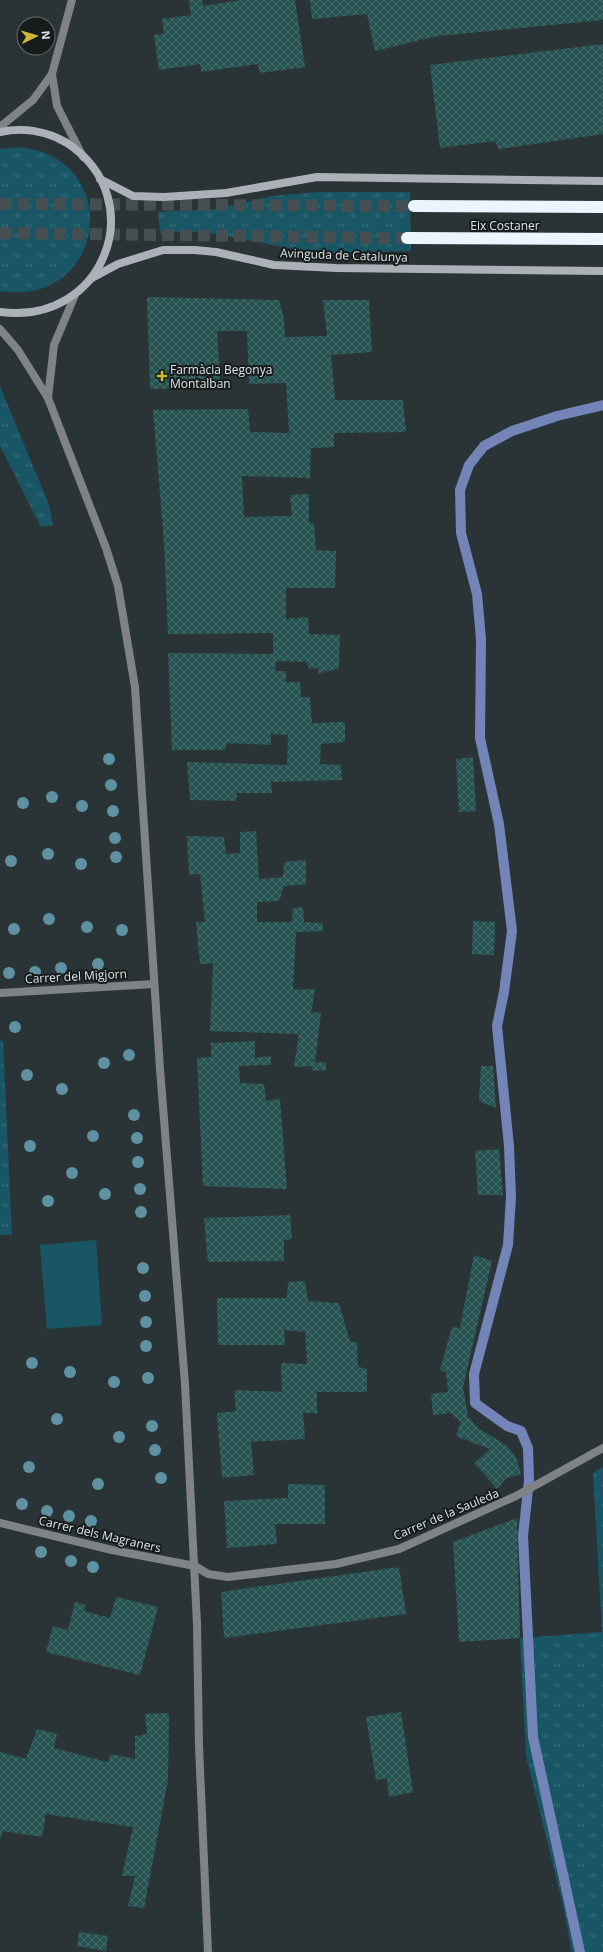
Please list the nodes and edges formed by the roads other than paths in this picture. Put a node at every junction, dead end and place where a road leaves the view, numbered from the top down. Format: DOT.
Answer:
graph roads {
  1 [pos="72,0"];
  2 [pos="52,74"];
  3 [pos="0,128"];
  4 [pos="0,132"];
  5 [pos="83,156"];
  6 [pos="100,178"];
  7 [pos="603,182"];
  8 [pos="414,206"];
  9 [pos="603,207"];
  10 [pos="407,238"];
  11 [pos="603,239"];
  12 [pos="603,271"];
  13 [pos="92,278"];
  14 [pos="75,295"];
  15 [pos="0,312"];
  16 [pos="0,329"];
  17 [pos="48,398"];
  18 [pos="154,984"];
  19 [pos="0,993"];
  20 [pos="603,1448"];
  21 [pos="0,1523"];
  22 [pos="195,1566"];
  23 [pos="208,1952"];
  1 -- 2 [label="street"];
  2 -- 3 [label="street"];
  2 -- 5 [label="street"];
  4 -- 5 [label="main road"];
  5 -- 6 [label="main road"];
  6 -- 7 [label="main road"];
  6 -- 13 [label="main road"];
  8 -- 9 [label="highway, Eix Costaner"];
  10 -- 11 [label="highway, Eix Costaner"];
  12 -- 13 [label="main road, Avinguda de Catalunya"];
  13 -- 14 [label="main road"];
  14 -- 15 [label="main road"];
  14 -- 17 [label="street"];
  16 -- 17 [label="street"];
  17 -- 18 [label="street"];
  18 -- 19 [label="street, Carrer del Migjorn"];
  18 -- 22 [label="street"];
  20 -- 22 [label="street, Carrer de la Sauleda"];
  21 -- 22 [label="street, Carrer dels Magraners"];
  22 -- 23 [label="street"];
}
